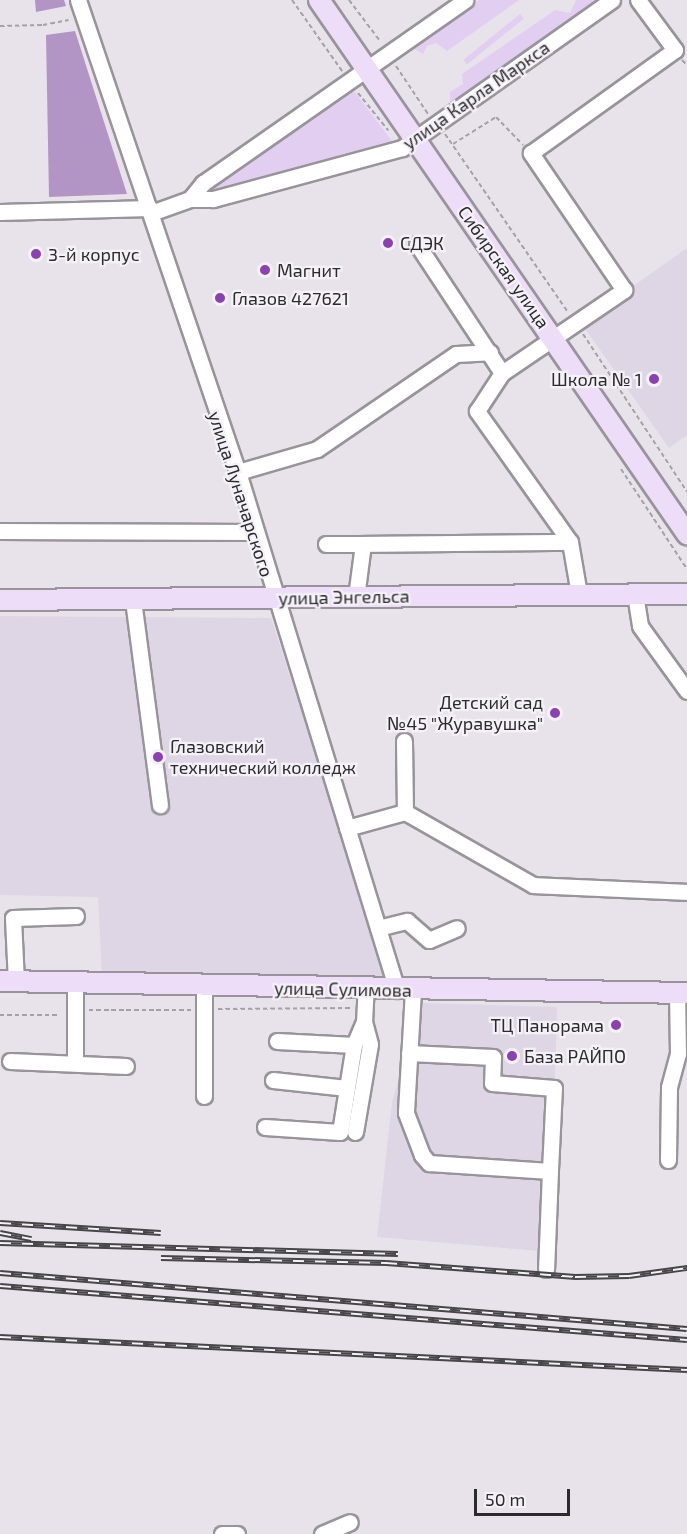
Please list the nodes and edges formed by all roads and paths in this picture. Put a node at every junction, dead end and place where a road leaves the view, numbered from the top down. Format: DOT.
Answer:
graph roads {
  1 [pos="78,0"];
  2 [pos="319,0"];
  3 [pos="349,0"];
  4 [pos="465,0"];
  5 [pos="612,0"];
  6 [pos="638,0"];
  7 [pos="83,17"];
  8 [pos="0,26"];
  9 [pos="388,53"];
  10 [pos="366,68"];
  11 [pos="435,125"];
  12 [pos="417,140"];
  13 [pos="453,144"];
  14 [pos="531,153"];
  15 [pos="190,199"];
  16 [pos="151,211"];
  17 [pos="0,212"];
  18 [pos="417,244"];
  19 [pos="576,323"];
  20 [pos="553,338"];
  21 [pos="490,352"];
  22 [pos="502,373"];
  23 [pos="238,472"];
  24 [pos="687,492"];
  25 [pos="0,531"];
  26 [pos="254,532"];
  27 [pos="687,534"];
  28 [pos="570,542"];
  29 [pos="326,544"];
  30 [pos="363,544"];
  31 [pos="579,594"];
  32 [pos="635,594"];
  33 [pos="687,594"];
  34 [pos="356,597"];
  35 [pos="275,599"];
  36 [pos="0,600"];
  37 [pos="133,600"];
  38 [pos="687,691"];
  39 [pos="404,741"];
  40 [pos="160,806"];
  41 [pos="405,812"];
  42 [pos="347,828"];
  43 [pos="687,892"];
  44 [pos="76,916"];
  45 [pos="6,918"];
  46 [pos="378,928"];
  47 [pos="456,928"];
  48 [pos="8,981"];
  49 [pos="75,983"];
  50 [pos="204,986"];
  51 [pos="405,990"];
  52 [pos="682,993"];
  53 [pos="365,1006"];
  54 [pos="204,1010"];
  55 [pos="75,1013"];
  56 [pos="0,1015"];
  57 [pos="277,1041"];
  58 [pos="354,1045"];
  59 [pos="408,1053"];
  60 [pos="10,1061"];
  61 [pos="75,1063"];
  62 [pos="126,1066"];
  63 [pos="273,1080"];
  64 [pos="347,1088"];
  65 [pos="204,1096"];
  66 [pos="265,1127"];
  67 [pos="355,1132"];
  68 [pos="668,1160"];
  69 [pos="550,1171"];
  70 [pos="546,1269"];
  71 [pos="350,1522"];
  72 [pos="222,1534"];
  73 [pos="237,1534"];
  74 [pos="322,1534"];
  1 -- 7 [label="street, улица Луначарского"];
  2 -- 10 [label="main road, Сибирская улица"];
  3 -- 9 [label="path"];
  4 -- 9 [label="street, улица Карла Маркса"];
  5 -- 11 [label="street, улица Карла Маркса"];
  6 -- 14 [label="street"];
  7 -- 8 [label="path"];
  7 -- 16 [label="street, улица Луначарского"];
  9 -- 10 [label="street, улица Карла Маркса"];
  9 -- 11 [label="path"];
  10 -- 12 [label="main road, Сибирская улица"];
  10 -- 15 [label="street, улица Карла Маркса"];
  11 -- 12 [label="street, улица Карла Маркса"];
  11 -- 13 [label="path"];
  12 -- 15 [label="street, улица Карла Маркса"];
  12 -- 20 [label="main road, Сибирская улица"];
  13 -- 14 [label="path"];
  13 -- 19 [label="path"];
  14 -- 19 [label="street"];
  15 -- 16 [label="street, улица Карла Маркса"];
  16 -- 17 [label="street, улица Карла Маркса"];
  16 -- 23 [label="street, улица Луначарского"];
  18 -- 21 [label="street"];
  19 -- 20 [label="street"];
  19 -- 24 [label="path"];
  20 -- 22 [label="street"];
  20 -- 27 [label="main road, Сибирская улица"];
  21 -- 22 [label="street"];
  21 -- 23 [label="street"];
  22 -- 28 [label="street"];
  23 -- 26 [label="street, улица Луначарского"];
  25 -- 26 [label="street"];
  26 -- 35 [label="street, улица Луначарского"];
  28 -- 30 [label="street"];
  28 -- 31 [label="street"];
  29 -- 30 [label="street"];
  30 -- 34 [label="street"];
  31 -- 32 [label="main road, улица Энгельса"];
  31 -- 34 [label="main road, улица Энгельса"];
  32 -- 33 [label="main road, улица Энгельса"];
  32 -- 38 [label="street"];
  34 -- 35 [label="main road, улица Энгельса"];
  35 -- 37 [label="main road, улица Энгельса"];
  35 -- 42 [label="street, улица Луначарского"];
  36 -- 37 [label="main road, улица Энгельса"];
  37 -- 40 [label="street"];
  39 -- 41 [label="street"];
  41 -- 42 [label="street"];
  41 -- 43 [label="street"];
  42 -- 46 [label="street, улица Луначарского"];
  44 -- 45 [label="street"];
  45 -- 48 [label="street"];
  46 -- 47 [label="street"];
  46 -- 51 [label="street, улица Луначарского"];
  48 -- 49 [label="main road, улица Сулимова"];
  49 -- 50 [label="main road, улица Сулимова"];
  49 -- 55 [label="street"];
  50 -- 53 [label="main road, улица Сулимова"];
  50 -- 54 [label="street"];
  51 -- 52 [label="main road, улица Сулимова"];
  51 -- 53 [label="main road, улица Сулимова"];
  51 -- 59 [label="street"];
  52 -- 68 [label="street"];
  53 -- 54 [label="path"];
  53 -- 58 [label="street"];
  53 -- 67 [label="street"];
  54 -- 55 [label="path"];
  54 -- 65 [label="street"];
  55 -- 56 [label="path"];
  55 -- 61 [label="street"];
  57 -- 58 [label="street"];
  58 -- 64 [label="street"];
  59 -- 69 [label="street"];
  59 -- 69 [label="street"];
  60 -- 61 [label="street"];
  61 -- 62 [label="street"];
  63 -- 64 [label="street"];
  64 -- 66 [label="street"];
  69 -- 70 [label="street"];
  71 -- 74 [label="street"];
  72 -- 73 [label="street"];
}
